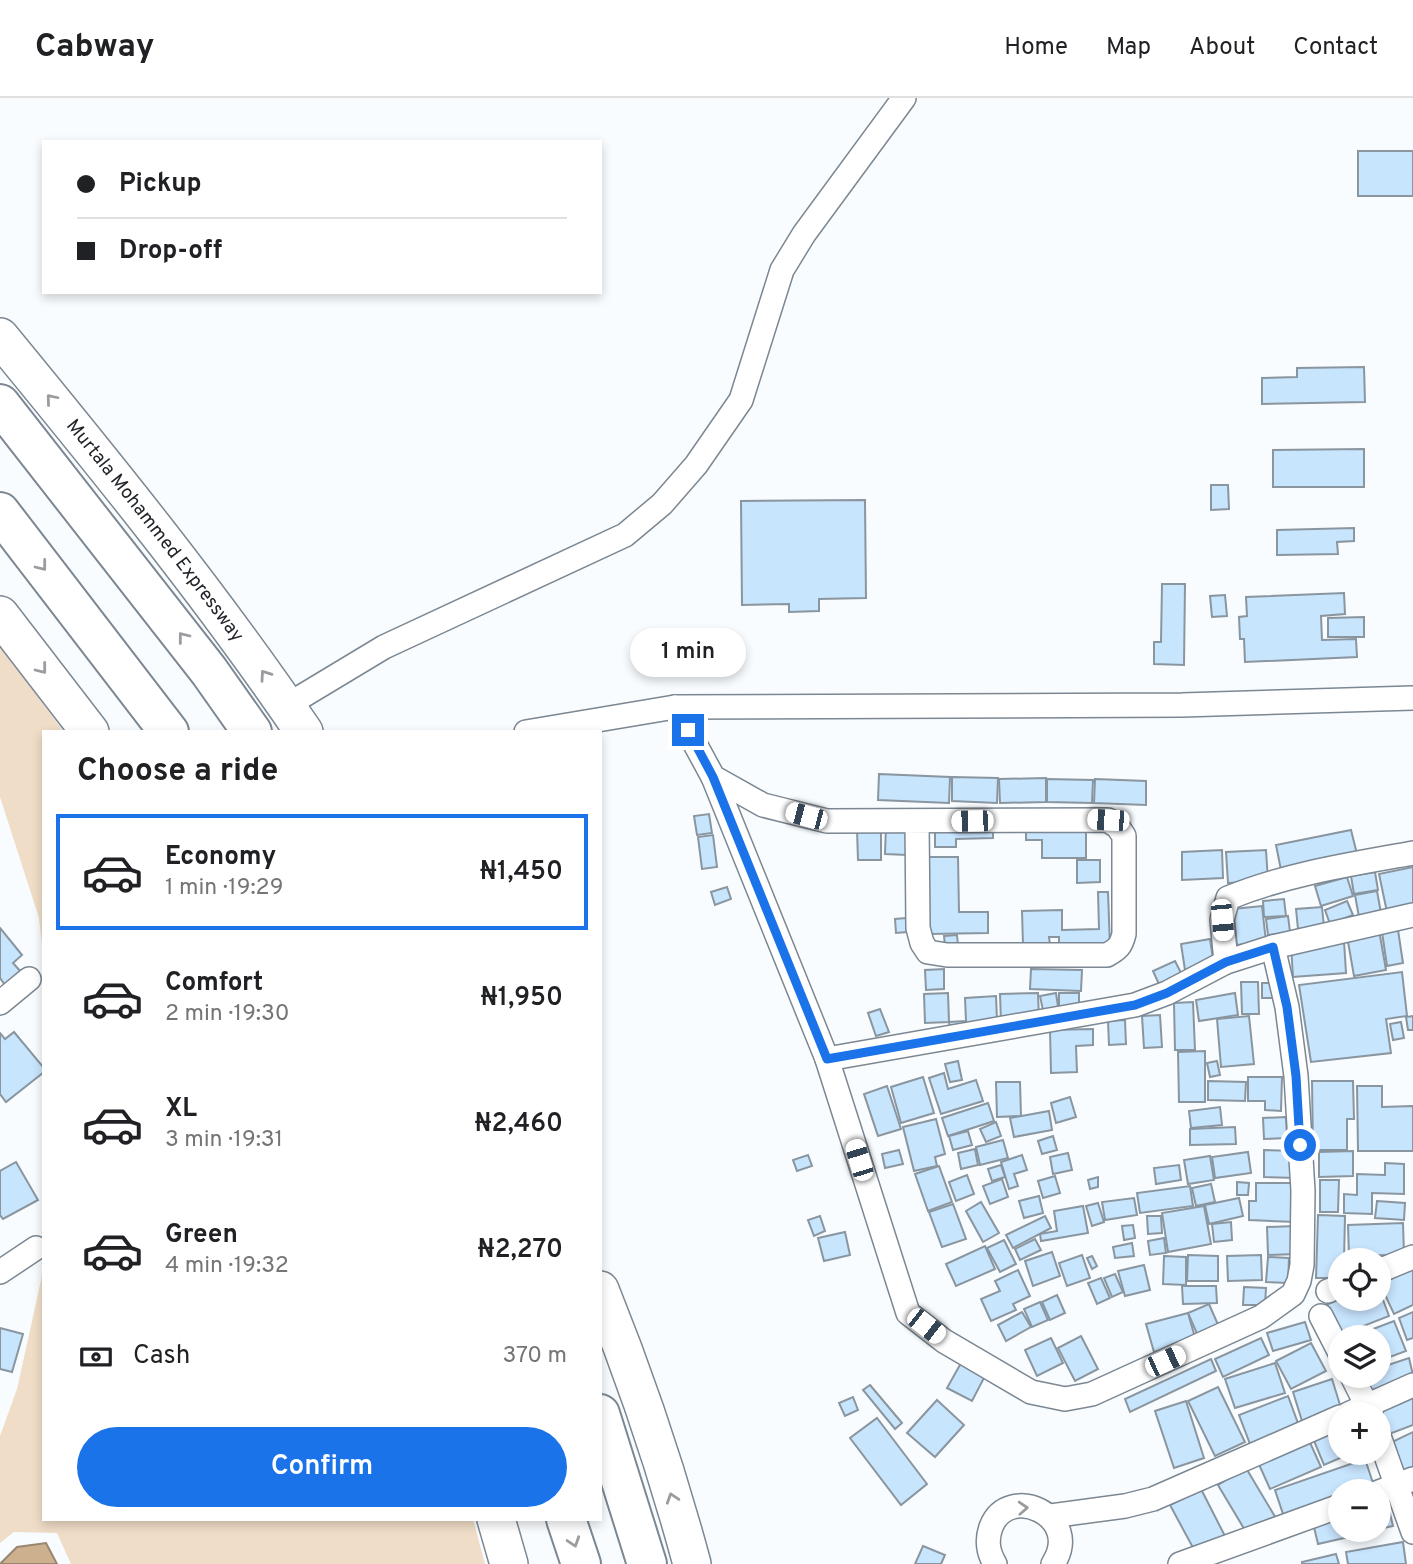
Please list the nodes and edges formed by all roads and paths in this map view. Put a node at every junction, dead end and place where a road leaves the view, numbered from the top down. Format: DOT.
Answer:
graph roads {
  1 [pos="904,98"];
  2 [pos="0,337"];
  3 [pos="0,404"];
  4 [pos="0,512"];
  5 [pos="0,615"];
  6 [pos="1413,698"];
  7 [pos="675,707"];
  8 [pos="295,719"];
  9 [pos="88,730"];
  10 [pos="167,730"];
  11 [pos="251,730"];
  12 [pos="538,730"];
  13 [pos="713,777"];
  14 [pos="917,821"];
  15 [pos="1413,853"];
  16 [pos="1413,915"];
  17 [pos="1273,947"];
  18 [pos="1226,962"];
  19 [pos="29,979"];
  20 [pos="0,1003"];
  21 [pos="827,1059"];
  22 [pos="36,1248"];
  23 [pos="1413,1257"];
  24 [pos="1391,1266"];
  25 [pos="0,1272"];
  26 [pos="602,1295"];
  27 [pos="1321,1316"];
  28 [pos="1328,1330"];
  29 [pos="1413,1385"];
  30 [pos="1380,1402"];
  31 [pos="602,1419"];
  32 [pos="1328,1422"];
  33 [pos="1389,1465"];
  34 [pos="1396,1486"];
  35 [pos="1328,1510"];
  36 [pos="1051,1516"];
  37 [pos="497,1521"];
  38 [pos="567,1521"];
  39 [pos="1413,1532"];
  40 [pos="1058,1563"];
  41 [pos="509,1564"];
  42 [pos="581,1564"];
  43 [pos="647,1564"];
  44 [pos="692,1564"];
  45 [pos="995,1564"];
  46 [pos="1180,1564"];
  1 -- 8 [label="street"];
  8 -- 2 [label="highway, Murtala Mohammed Expressway, one-way"];
  11 -- 3 [label="highway, one-way"];
  4 -- 10 [label="highway, one-way"];
  5 -- 9 [label="highway, one-way"];
  6 -- 7 [label="street"];
  7 -- 12 [label="street"];
  7 -- 13 [label="street"];
  13 -- 14 [label="street"];
  13 -- 21 [label="street"];
  14 -- 14 [label="street"];
  15 -- 18 [label="street"];
  16 -- 17 [label="street"];
  17 -- 18 [label="street"];
  17 -- 21 [label="street"];
  18 -- 21 [label="street"];
  19 -- 20 [label="street"];
  22 -- 25 [label="street"];
  23 -- 24 [label="street"];
  44 -- 26 [label="highway, one-way"];
  27 -- 28 [label="street"];
  29 -- 30 [label="street"];
  31 -- 43 [label="highway"];
  32 -- 36 [label="street"];
  33 -- 34 [label="street"];
  34 -- 39 [label="street"];
  35 -- 46 [label="street"];
  36 -- 40 [label="street"];
  45 -- 36 [label="street, one-way"];
  37 -- 41 [label="highway"];
  38 -- 42 [label="highway, one-way"];
}
